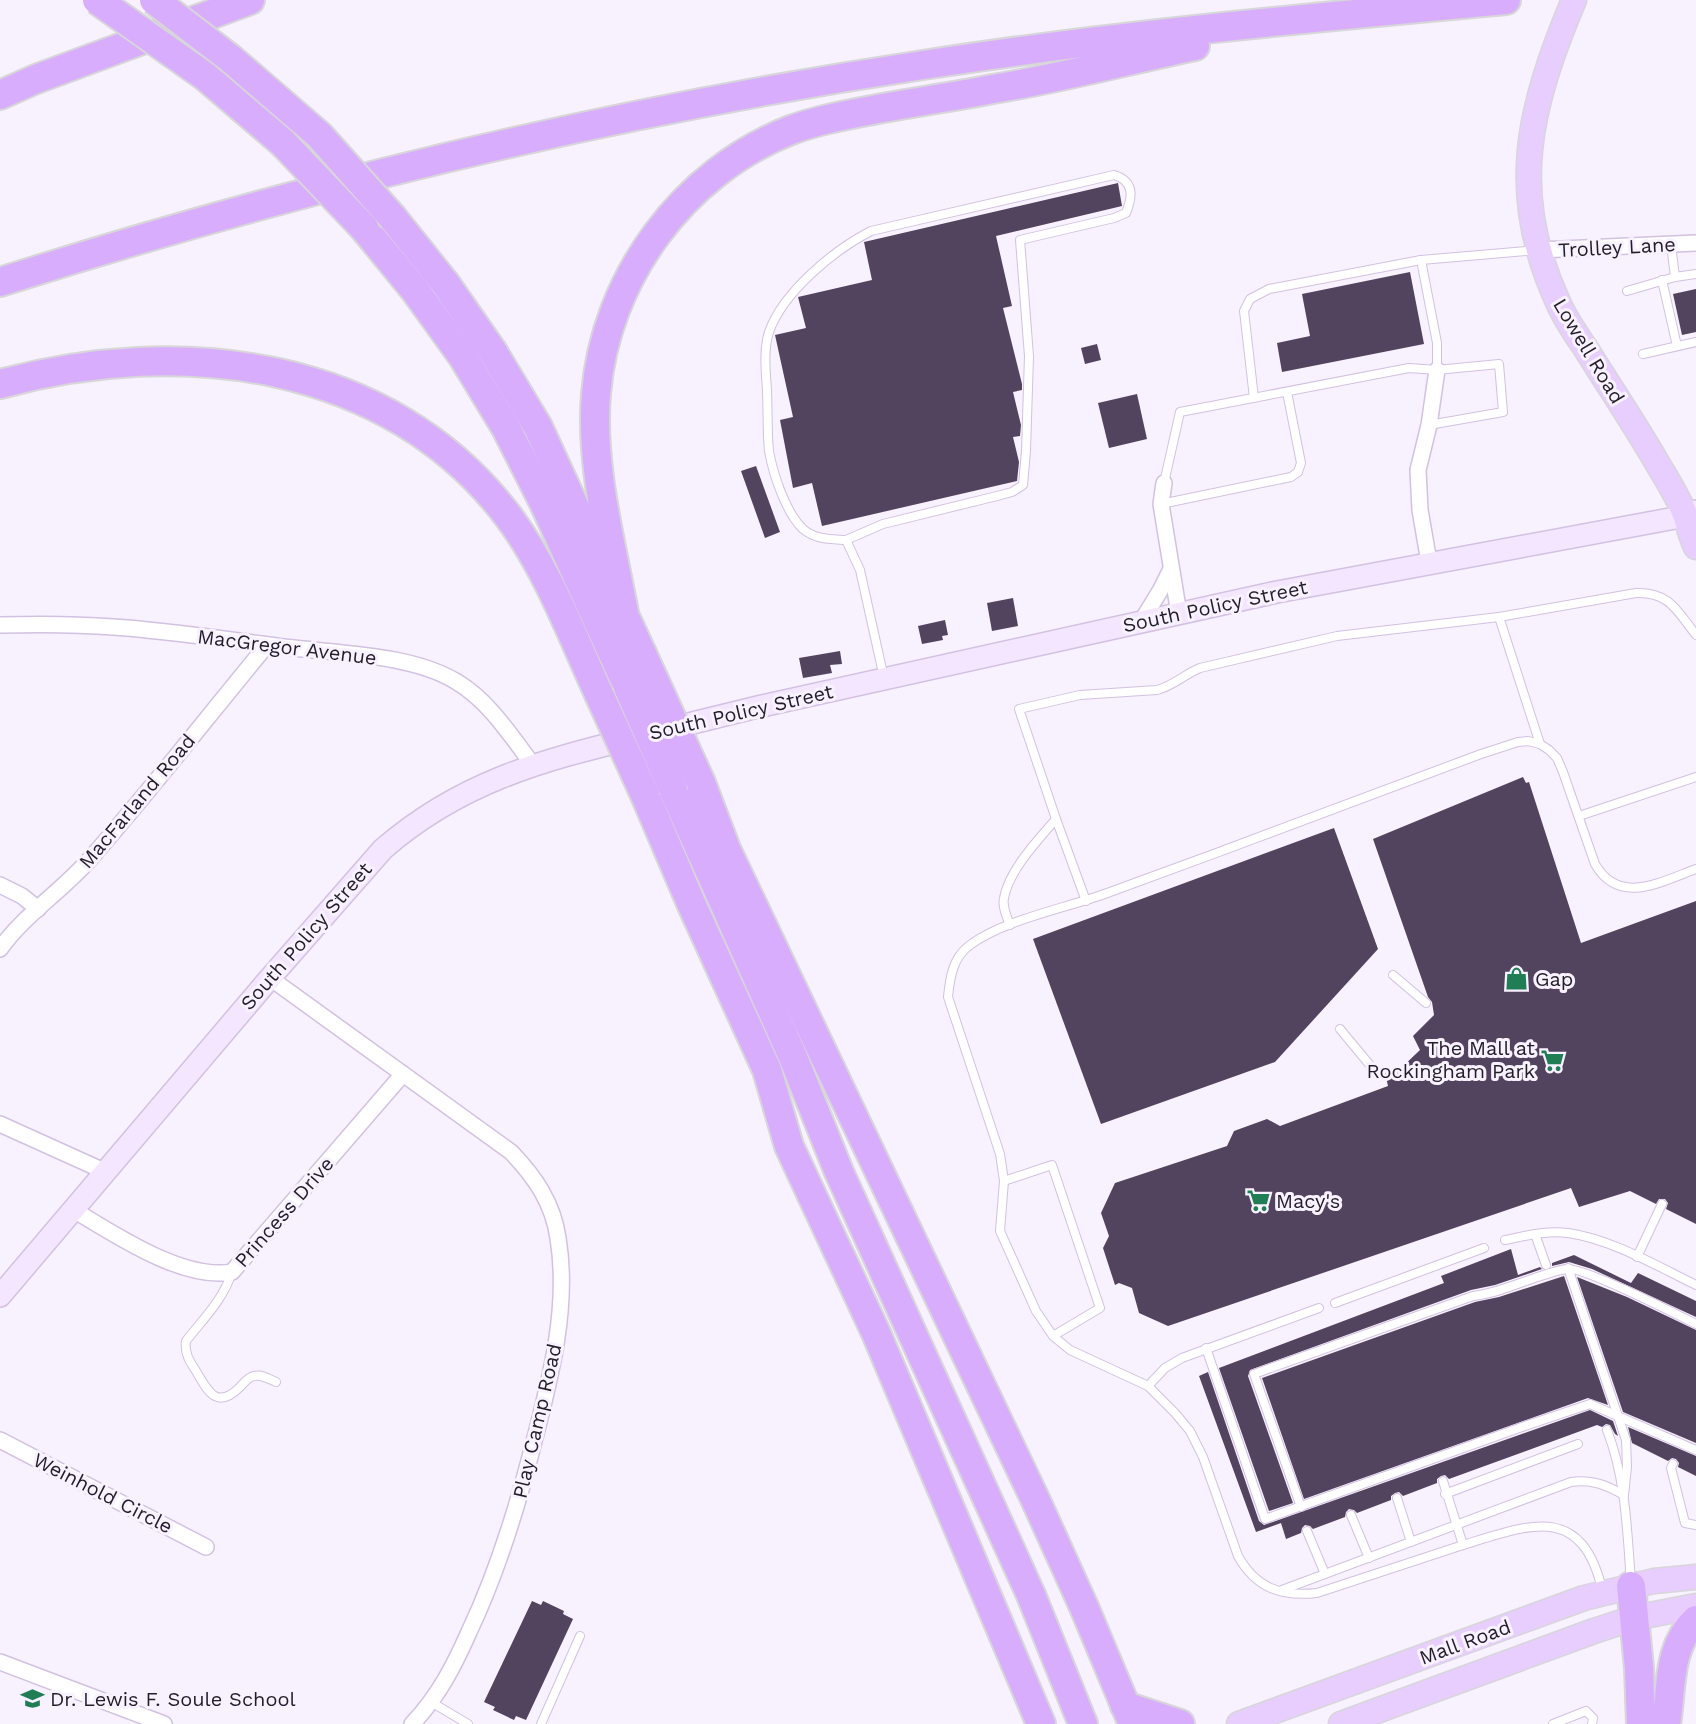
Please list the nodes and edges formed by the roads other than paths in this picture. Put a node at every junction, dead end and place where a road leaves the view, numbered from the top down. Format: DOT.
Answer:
graph roads {
  1 [pos="97,0"];
  2 [pos="154,0"];
  3 [pos="250,0"];
  4 [pos="1506,0"];
  5 [pos="1574,0"];
  6 [pos="1334,16"];
  7 [pos="0,95"];
  8 [pos="1696,243"];
  9 [pos="1671,244"];
  10 [pos="1539,250"];
  11 [pos="1421,260"];
  12 [pos="1696,274"];
  13 [pos="1676,277"];
  14 [pos="1662,280"];
  15 [pos="0,282"];
  16 [pos="1627,291"];
  17 [pos="1696,342"];
  18 [pos="1677,346"];
  19 [pos="1643,354"];
  20 [pos="1437,370"];
  21 [pos="0,384"];
  22 [pos="1287,392"];
  23 [pos="1254,398"];
  24 [pos="1429,425"];
  25 [pos="1164,483"];
  26 [pos="1161,504"];
  27 [pos="1693,517"];
  28 [pos="846,540"];
  29 [pos="1696,547"];
  30 [pos="1429,562"];
  31 [pos="1171,569"];
  32 [pos="624,613"];
  33 [pos="1179,614"];
  34 [pos="1499,617"];
  35 [pos="1141,622"];
  36 [pos="0,625"];
  37 [pos="1696,635"];
  38 [pos="267,645"];
  39 [pos="884,679"];
  40 [pos="1540,744"];
  41 [pos="533,765"];
  42 [pos="1696,777"];
  43 [pos="1579,816"];
  44 [pos="1056,819"];
  45 [pos="1696,869"];
  46 [pos="0,885"];
  47 [pos="1086,901"];
  48 [pos="38,909"];
  49 [pos="1010,925"];
  50 [pos="0,949"];
  51 [pos="1393,975"];
  52 [pos="270,978"];
  53 [pos="1426,1003"];
  54 [pos="1340,1029"];
  55 [pos="767,1070"];
  56 [pos="1374,1070"];
  57 [pos="403,1074"];
  58 [pos="0,1124"];
  59 [pos="104,1171"];
  60 [pos="839,1172"];
  61 [pos="1004,1181"];
  62 [pos="1662,1204"];
  63 [pos="72,1209"];
  64 [pos="1536,1234"];
  65 [pos="1505,1240"];
  66 [pos="1484,1248"];
  67 [pos="1637,1257"];
  68 [pos="1546,1265"];
  69 [pos="1568,1268"];
  70 [pos="232,1272"];
  71 [pos="1696,1285"];
  72 [pos="0,1296"];
  73 [pos="1335,1303"];
  74 [pos="1319,1308"];
  75 [pos="1696,1324"];
  76 [pos="1053,1336"];
  77 [pos="1206,1348"];
  78 [pos="276,1382"];
  79 [pos="1148,1386"];
  80 [pos="1607,1430"];
  81 [pos="0,1440"];
  82 [pos="1578,1444"];
  83 [pos="1696,1450"];
  84 [pos="1673,1464"];
  85 [pos="1443,1481"];
  86 [pos="1445,1494"];
  87 [pos="1624,1495"];
  88 [pos="1397,1498"];
  89 [pos="1300,1507"];
  90 [pos="1352,1515"];
  91 [pos="1456,1526"];
  92 [pos="1696,1526"];
  93 [pos="1307,1531"];
  94 [pos="1412,1542"];
  95 [pos="1463,1545"];
  96 [pos="206,1547"];
  97 [pos="1369,1558"];
  98 [pos="1325,1574"];
  99 [pos="1696,1577"];
  100 [pos="1631,1586"];
  101 [pos="1281,1591"];
  102 [pos="1603,1593"];
  103 [pos="1696,1606"];
  104 [pos="1634,1618"];
  105 [pos="1696,1620"];
  106 [pos="580,1636"];
  107 [pos="0,1662"];
  108 [pos="431,1702"];
  109 [pos="1129,1715"];
  110 [pos="164,1724"];
  111 [pos="412,1724"];
  112 [pos="468,1724"];
  113 [pos="541,1724"];
  114 [pos="1041,1724"];
  115 [pos="1083,1724"];
  116 [pos="1180,1724"];
  117 [pos="1239,1724"];
  118 [pos="1341,1724"];
  119 [pos="1553,1724"];
  120 [pos="1592,1724"];
  121 [pos="1641,1724"];
  122 [pos="1666,1724"];
  1 -- 60 [label="highway, bridge"];
  2 -- 32 [label="highway, bridge"];
  3 -- 7 [label="highway"];
  4 -- 6 [label="highway"];
  5 -- 10 [label="main road, Lowell Road"];
  6 -- 15 [label="highway"];
  6 -- 32 [label="highway"];
  8 -- 9 [label="street, Trolley Lane"];
  9 -- 10 [label="street, Trolley Lane"];
  9 -- 13 [label="lane"];
  10 -- 11 [label="lane"];
  10 -- 27 [label="main road, Lowell Road"];
  11 -- 20 [label="lane"];
  11 -- 23 [label="lane"];
  12 -- 13 [label="lane"];
  13 -- 14 [label="lane"];
  14 -- 16 [label="lane"];
  14 -- 18 [label="lane"];
  17 -- 18 [label="lane"];
  18 -- 19 [label="lane"];
  20 -- 22 [label="lane"];
  20 -- 24 [label="street"];
  20 -- 24 [label="lane"];
  21 -- 55 [label="highway, bridge"];
  22 -- 23 [label="lane"];
  22 -- 26 [label="lane"];
  23 -- 25 [label="lane"];
  24 -- 30 [label="street"];
  25 -- 26 [label="street"];
  26 -- 31 [label="street"];
  27 -- 29 [label="main road, Lowell Road"];
  27 -- 30 [label="street, South Policy Street"];
  28 -- 28 [label="lane"];
  28 -- 39 [label="lane"];
  30 -- 33 [label="street, South Policy Street"];
  31 -- 33 [label="street"];
  31 -- 35 [label="street"];
  32 -- 109 [label="highway, bridge"];
  33 -- 35 [label="street, South Policy Street"];
  34 -- 37 [label="lane"];
  34 -- 40 [label="lane"];
  34 -- 44 [label="lane"];
  35 -- 39 [label="street, South Policy Street"];
  36 -- 38 [label="street, MacGregor Avenue"];
  38 -- 41 [label="street, MacGregor Avenue"];
  38 -- 48 [label="street, MacFarland Road"];
  39 -- 41 [label="street, South Policy Street"];
  40 -- 43 [label="lane"];
  40 -- 47 [label="lane"];
  41 -- 52 [label="street, South Policy Street"];
  42 -- 43 [label="lane"];
  43 -- 45 [label="lane"];
  44 -- 47 [label="lane"];
  44 -- 49 [label="lane"];
  46 -- 48 [label="street"];
  47 -- 49 [label="lane"];
  48 -- 50 [label="street, MacFarland Road"];
  49 -- 61 [label="lane"];
  51 -- 53 [label="lane"];
  52 -- 57 [label="street, Play Camp Road"];
  52 -- 59 [label="street, South Policy Street"];
  54 -- 56 [label="lane"];
  55 -- 60 [label="highway"];
  55 -- 114 [label="highway"];
  57 -- 70 [label="street, Princess Drive"];
  57 -- 108 [label="street, Play Camp Road"];
  58 -- 59 [label="street"];
  59 -- 63 [label="street, South Policy Street"];
  60 -- 115 [label="highway"];
  61 -- 76 [label="lane"];
  61 -- 76 [label="lane"];
  62 -- 67 [label="lane"];
  63 -- 70 [label="street, Princess Drive"];
  63 -- 72 [label="street, South Policy Street"];
  64 -- 65 [label="lane"];
  64 -- 67 [label="lane"];
  64 -- 68 [label="lane"];
  66 -- 73 [label="lane"];
  67 -- 71 [label="lane"];
  69 -- 75 [label="lane"];
  69 -- 87 [label="lane"];
  69 -- 89 [label="lane"];
  70 -- 78 [label="lane"];
  74 -- 77 [label="lane"];
  76 -- 79 [label="lane"];
  77 -- 79 [label="lane"];
  77 -- 89 [label="lane"];
  79 -- 101 [label="lane"];
  80 -- 87 [label="lane"];
  81 -- 96 [label="street, Weinhold Circle"];
  82 -- 86 [label="lane"];
  83 -- 89 [label="lane"];
  84 -- 92 [label="lane"];
  85 -- 86 [label="lane"];
  86 -- 91 [label="lane"];
  87 -- 91 [label="lane"];
  87 -- 100 [label="lane"];
  88 -- 94 [label="lane"];
  90 -- 97 [label="lane"];
  91 -- 94 [label="lane"];
  91 -- 95 [label="lane"];
  93 -- 98 [label="lane"];
  94 -- 97 [label="lane"];
  95 -- 101 [label="lane"];
  95 -- 102 [label="lane"];
  97 -- 98 [label="lane"];
  98 -- 101 [label="lane"];
  99 -- 100 [label="main road, Mall Road"];
  100 -- 102 [label="main road, Mall Road"];
  100 -- 104 [label="highway"];
  102 -- 117 [label="main road, Mall Road"];
  103 -- 104 [label="main road, Mall Road"];
  104 -- 118 [label="main road, Mall Road"];
  104 -- 121 [label="highway"];
  105 -- 122 [label="highway"];
  106 -- 113 [label="lane"];
  107 -- 110 [label="street"];
  108 -- 111 [label="street, Play Camp Road"];
  108 -- 112 [label="lane"];
  109 -- 116 [label="highway"];
  119 -- 120 [label="lane"];
}
